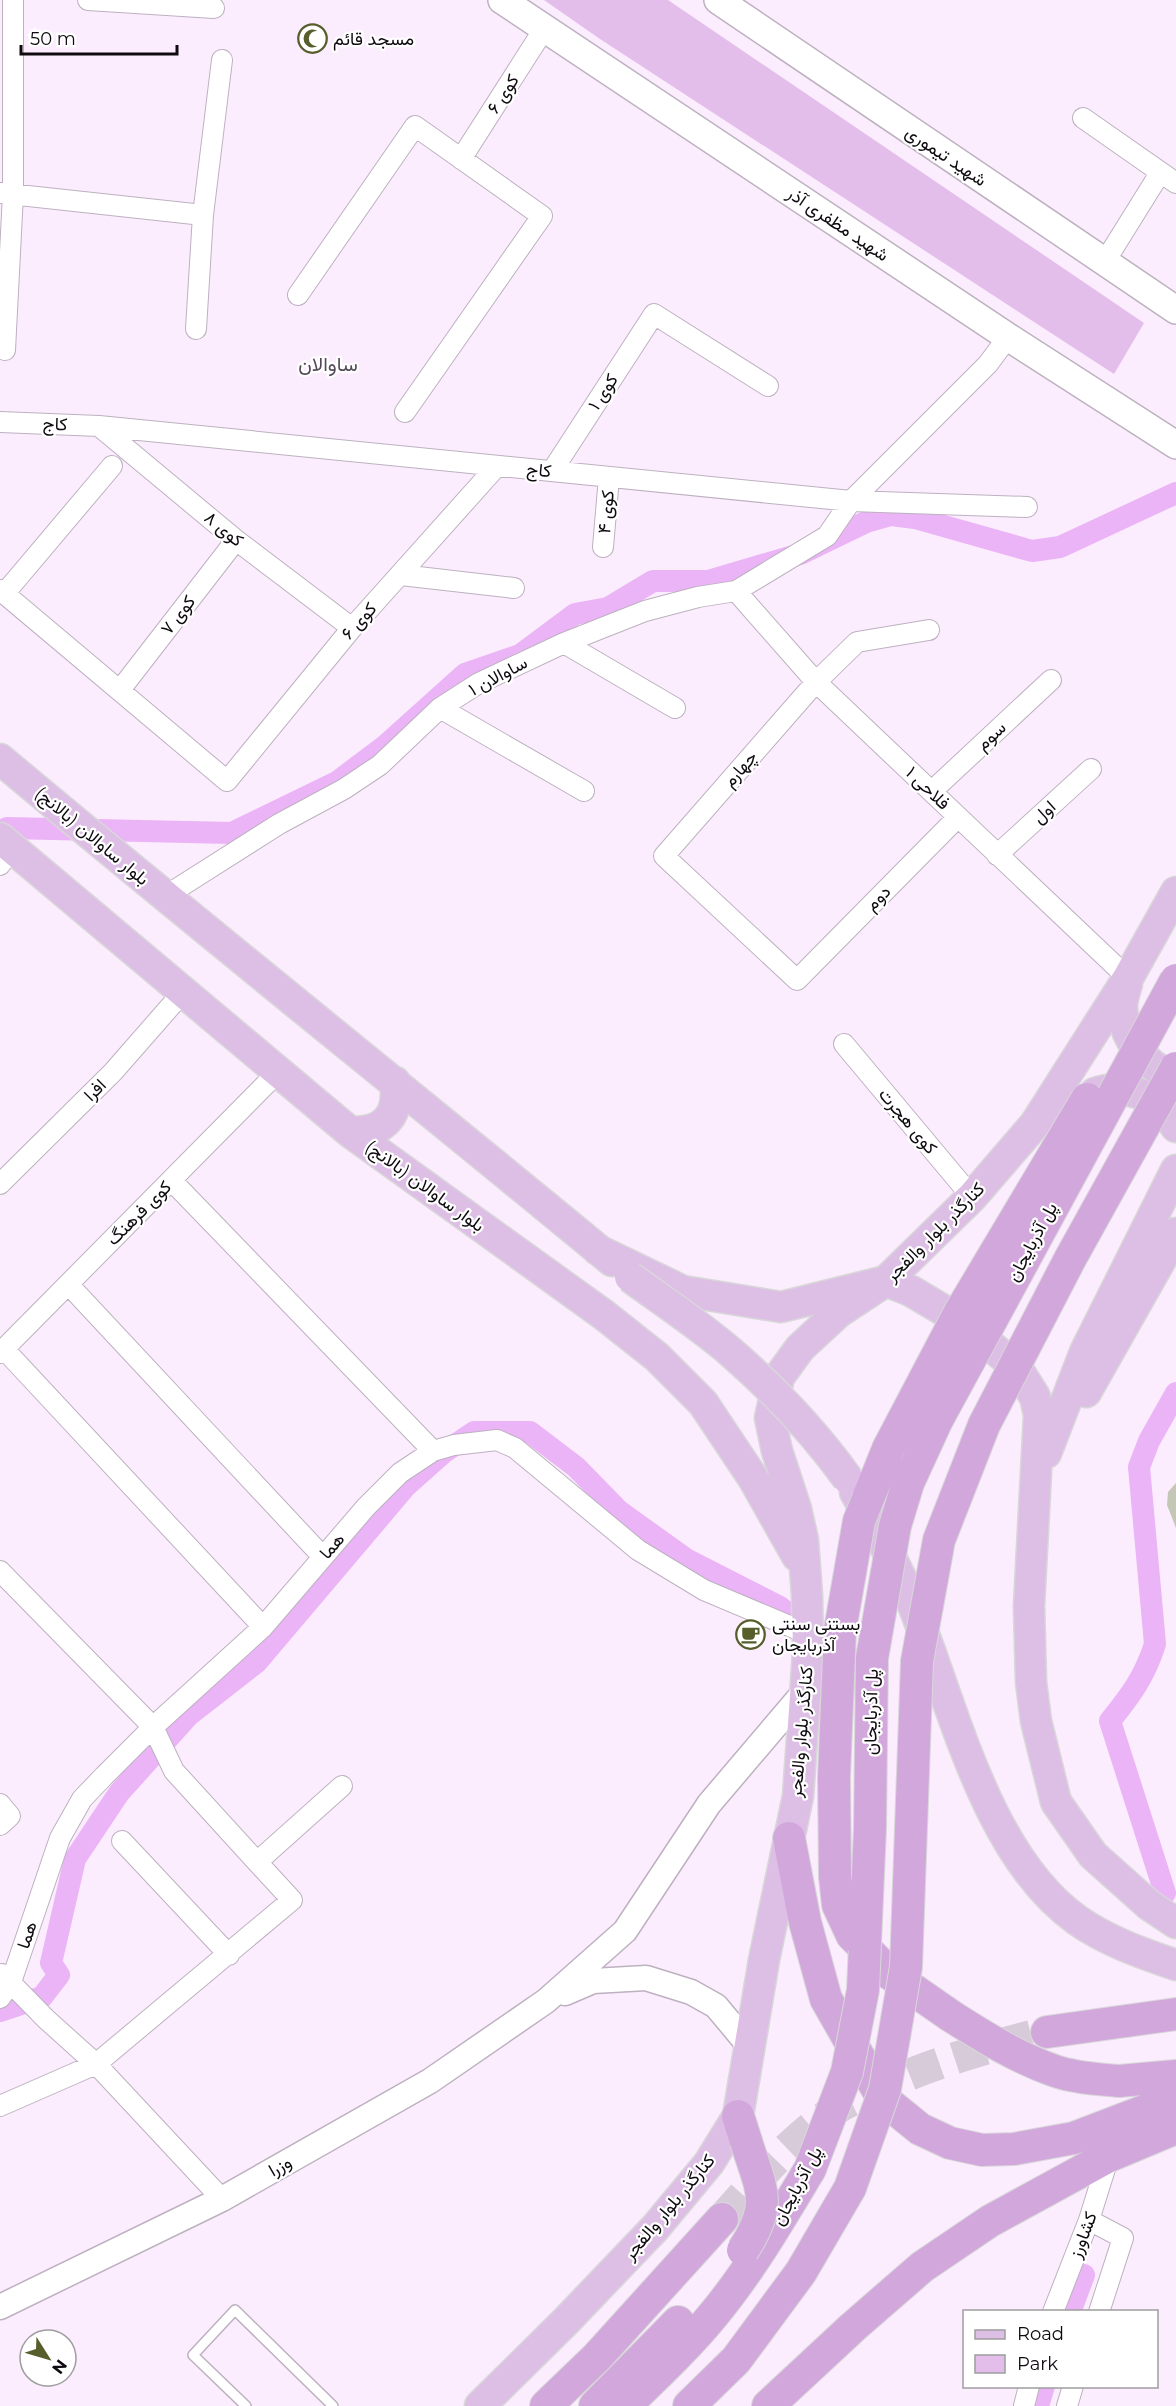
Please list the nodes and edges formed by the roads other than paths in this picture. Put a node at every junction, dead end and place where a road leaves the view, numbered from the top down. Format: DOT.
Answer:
graph roads {
  1 [pos="13,0"];
  2 [pos="88,0"];
  3 [pos="502,0"];
  4 [pos="721,1"];
  5 [pos="214,8"];
  6 [pos="544,29"];
  7 [pos="222,60"];
  8 [pos="1083,118"];
  9 [pos="461,159"];
  10 [pos="1168,178"];
  11 [pos="7,193"];
  12 [pos="202,214"];
  13 [pos="1104,263"];
  14 [pos="298,295"];
  15 [pos="1176,310"];
  16 [pos="196,329"];
  17 [pos="1008,337"];
  18 [pos="5,350"];
  19 [pos="768,386"];
  20 [pos="405,412"];
  21 [pos="0,422"];
  22 [pos="99,426"];
  23 [pos="1176,445"];
  24 [pos="112,466"];
  25 [pos="497,466"];
  26 [pos="552,471"];
  27 [pos="609,477"];
  28 [pos="850,501"];
  29 [pos="1028,507"];
  30 [pos="236,540"];
  31 [pos="603,546"];
  32 [pos="401,574"];
  33 [pos="514,588"];
  34 [pos="736,591"];
  35 [pos="2,592"];
  36 [pos="352,628"];
  37 [pos="929,630"];
  38 [pos="564,643"];
  39 [pos="1051,680"];
  40 [pos="816,682"];
  41 [pos="120,690"];
  42 [pos="440,708"];
  43 [pos="675,708"];
  44 [pos="0,759"];
  45 [pos="1091,769"];
  46 [pos="584,791"];
  47 [pos="932,791"];
  48 [pos="958,817"];
  49 [pos="4,850"];
  50 [pos="997,855"];
  51 [pos="1176,892"];
  52 [pos="164,897"];
  53 [pos="1176,975"];
  54 [pos="1128,978"];
  55 [pos="797,980"];
  56 [pos="1176,980"];
  57 [pos="183,992"];
  58 [pos="844,1044"];
  59 [pos="1176,1068"];
  60 [pos="278,1072"];
  61 [pos="1176,1076"];
  62 [pos="395,1082"];
  63 [pos="1035,1124"];
  64 [pos="1176,1127"];
  65 [pos="351,1132"];
  66 [pos="1176,1170"];
  67 [pos="171,1180"];
  68 [pos="0,1184"];
  69 [pos="972,1197"];
  70 [pos="1176,1233"];
  71 [pos="598,1250"];
  72 [pos="886,1281"];
  73 [pos="68,1284"];
  74 [pos="2,1351"];
  75 [pos="433,1451"];
  76 [pos="1036,1478"];
  77 [pos="323,1557"];
  78 [pos="805,1570"];
  79 [pos="0,1571"];
  80 [pos="263,1627"];
  81 [pos="806,1634"];
  82 [pos="805,1691"];
  83 [pos="153,1727"];
  84 [pos="342,1786"];
  85 [pos="0,1804"];
  86 [pos="0,1825"];
  87 [pos="789,1838"];
  88 [pos="122,1841"];
  89 [pos="257,1862"];
  90 [pos="1176,1923"];
  91 [pos="229,1955"];
  92 [pos="1176,1965"];
  93 [pos="4,1984"];
  94 [pos="546,2001"];
  95 [pos="1176,2014"];
  96 [pos="1047,2032"];
  97 [pos="751,2048"];
  98 [pos="96,2064"];
  99 [pos="1176,2076"];
  100 [pos="1176,2099"];
  101 [pos="0,2106"];
  102 [pos="1176,2128"];
  103 [pos="742,2129"];
  104 [pos="1109,2156"];
  105 [pos="222,2199"];
  106 [pos="722,2219"];
  107 [pos="1089,2220"];
  108 [pos="0,2307"];
  109 [pos="1054,2310"];
  110 [pos="1100,2310"];
  111 [pos="1028,2388"];
  112 [pos="1072,2388"];
  113 [pos="246,2406"];
  114 [pos="333,2406"];
  115 [pos="480,2406"];
  116 [pos="546,2406"];
  117 [pos="595,2406"];
  118 [pos="625,2406"];
  119 [pos="689,2406"];
  120 [pos="768,2406"];
  121 [pos="1024,2406"];
  122 [pos="1067,2406"];
  1 -- 11 [label="street"];
  2 -- 5 [label="street"];
  3 -- 6 [label="main road, شهید مظفری آذر"];
  4 -- 13 [label="main road, شهید تیموری"];
  6 -- 9 [label="street, کوی ۶"];
  6 -- 17 [label="main road, شهید مظفری آذر"];
  7 -- 12 [label="street"];
  8 -- 10 [label="street"];
  9 -- 14 [label="street"];
  9 -- 20 [label="street"];
  10 -- 13 [label="street"];
  11 -- 12 [label="street"];
  11 -- 18 [label="street"];
  12 -- 16 [label="street"];
  13 -- 15 [label="main road, شهید تیموری"];
  17 -- 23 [label="main road, شهید مظفری آذر"];
  17 -- 28 [label="street"];
  19 -- 26 [label="street, کوی ۱"];
  21 -- 22 [label="street, کاج"];
  22 -- 25 [label="street, کاج"];
  22 -- 30 [label="street, کوی ۸"];
  24 -- 35 [label="street"];
  25 -- 26 [label="street, کاج"];
  25 -- 32 [label="street, کوی ۶"];
  26 -- 27 [label="street, کاج"];
  27 -- 28 [label="street, کاج"];
  27 -- 31 [label="street, کوی ۴"];
  28 -- 29 [label="street, کاج"];
  28 -- 34 [label="street, ساوالان ۱"];
  30 -- 36 [label="street, کوی ۸"];
  30 -- 41 [label="street, کوی ۷"];
  32 -- 33 [label="street"];
  32 -- 36 [label="street, کوی ۶"];
  34 -- 38 [label="street, ساوالان ۱"];
  34 -- 40 [label="street, فلاحی ۱"];
  35 -- 41 [label="street"];
  36 -- 41 [label="street, کوی ۶"];
  37 -- 40 [label="street, چهارم"];
  38 -- 42 [label="street, ساوالان ۱"];
  38 -- 43 [label="street"];
  39 -- 47 [label="street, سوم"];
  40 -- 47 [label="street, فلاحی ۱"];
  40 -- 55 [label="street, چهارم"];
  42 -- 46 [label="street"];
  42 -- 52 [label="street, ساوالان ۱"];
  44 -- 52 [label="main road, بلوار ساوالان (بالانج)"];
  45 -- 50 [label="street, اول"];
  47 -- 48 [label="street, فلاحی ۱"];
  48 -- 50 [label="street, فلاحی ۱"];
  48 -- 55 [label="street, دوم"];
  49 -- 57 [label="main road, بلوار ساوالان (بالانج)"];
  50 -- 54 [label="street, فلاحی ۱"];
  51 -- 54 [label="main road, کنارگذر بلوار والفجر"];
  52 -- 62 [label="main road, بلوار ساوالان (بالانج)"];
  53 -- 99 [label="highway, bridge"];
  54 -- 61 [label="main road"];
  54 -- 63 [label="main road, کنارگذر بلوار والفجر"];
  56 -- 118 [label="highway, پل آذربایجان, bridge"];
  57 -- 60 [label="main road, بلوار ساوالان (بالانج)"];
  57 -- 68 [label="street, افرا"];
  58 -- 69 [label="street, کوی هجرت"];
  59 -- 119 [label="highway, bridge"];
  60 -- 65 [label="main road, بلوار ساوالان (بالانج)"];
  60 -- 67 [label="street, کوی فرهنگ"];
  62 -- 65 [label="main road"];
  62 -- 71 [label="main road, بلوار ساوالان (بالانج)"];
  63 -- 64 [label="main road"];
  63 -- 69 [label="main road, کنارگذر بلوار والفجر"];
  65 -- 78 [label="main road, بلوار ساوالان (بالانج)"];
  66 -- 76 [label="main road"];
  67 -- 73 [label="street, کوی فرهنگ"];
  67 -- 75 [label="street"];
  69 -- 72 [label="main road, کنارگذر بلوار والفجر"];
  70 -- 76 [label="main road"];
  71 -- 72 [label="main road"];
  71 -- 92 [label="main road, بلوار ساوالان (بالانج), bridge"];
  72 -- 76 [label="main road"];
  72 -- 78 [label="main road, کنارگذر بلوار والفجر"];
  73 -- 74 [label="street, کوی فرهنگ"];
  73 -- 77 [label="street"];
  74 -- 80 [label="street"];
  75 -- 77 [label="street, هما"];
  75 -- 81 [label="street, هما"];
  76 -- 90 [label="main road"];
  77 -- 80 [label="street, هما"];
  78 -- 81 [label="main road, کنارگذر بلوار والفجر"];
  79 -- 83 [label="street"];
  80 -- 83 [label="street, هما"];
  81 -- 82 [label="main road, کنارگذر بلوار والفجر"];
  82 -- 87 [label="main road, کنارگذر بلوار والفجر"];
  82 -- 94 [label="street"];
  83 -- 89 [label="street"];
  83 -- 93 [label="street, هما"];
  84 -- 89 [label="street"];
  85 -- 86 [label="street"];
  87 -- 97 [label="main road, کنارگذر بلوار والفجر"];
  87 -- 100 [label="highway"];
  88 -- 91 [label="street"];
  89 -- 91 [label="street"];
  91 -- 98 [label="street"];
  93 -- 98 [label="street"];
  94 -- 97 [label="street"];
  94 -- 105 [label="street, وزرا"];
  95 -- 96 [label="highway"];
  97 -- 103 [label="main road, کنارگذر بلوار والفجر"];
  98 -- 101 [label="street"];
  98 -- 105 [label="street"];
  102 -- 104 [label="highway"];
  103 -- 115 [label="main road, کنارگذر بلوار والفجر"];
  103 -- 117 [label="highway, bridge"];
  104 -- 107 [label="street, کشاورز"];
  104 -- 120 [label="highway"];
  105 -- 108 [label="street, وزرا"];
  106 -- 116 [label="highway"];
  107 -- 109 [label="street, کشاورز"];
  107 -- 110 [label="street"];
  111 -- 121 [label="street"];
  112 -- 122 [label="street"];
  113 -- 114 [label="lane"];
}
